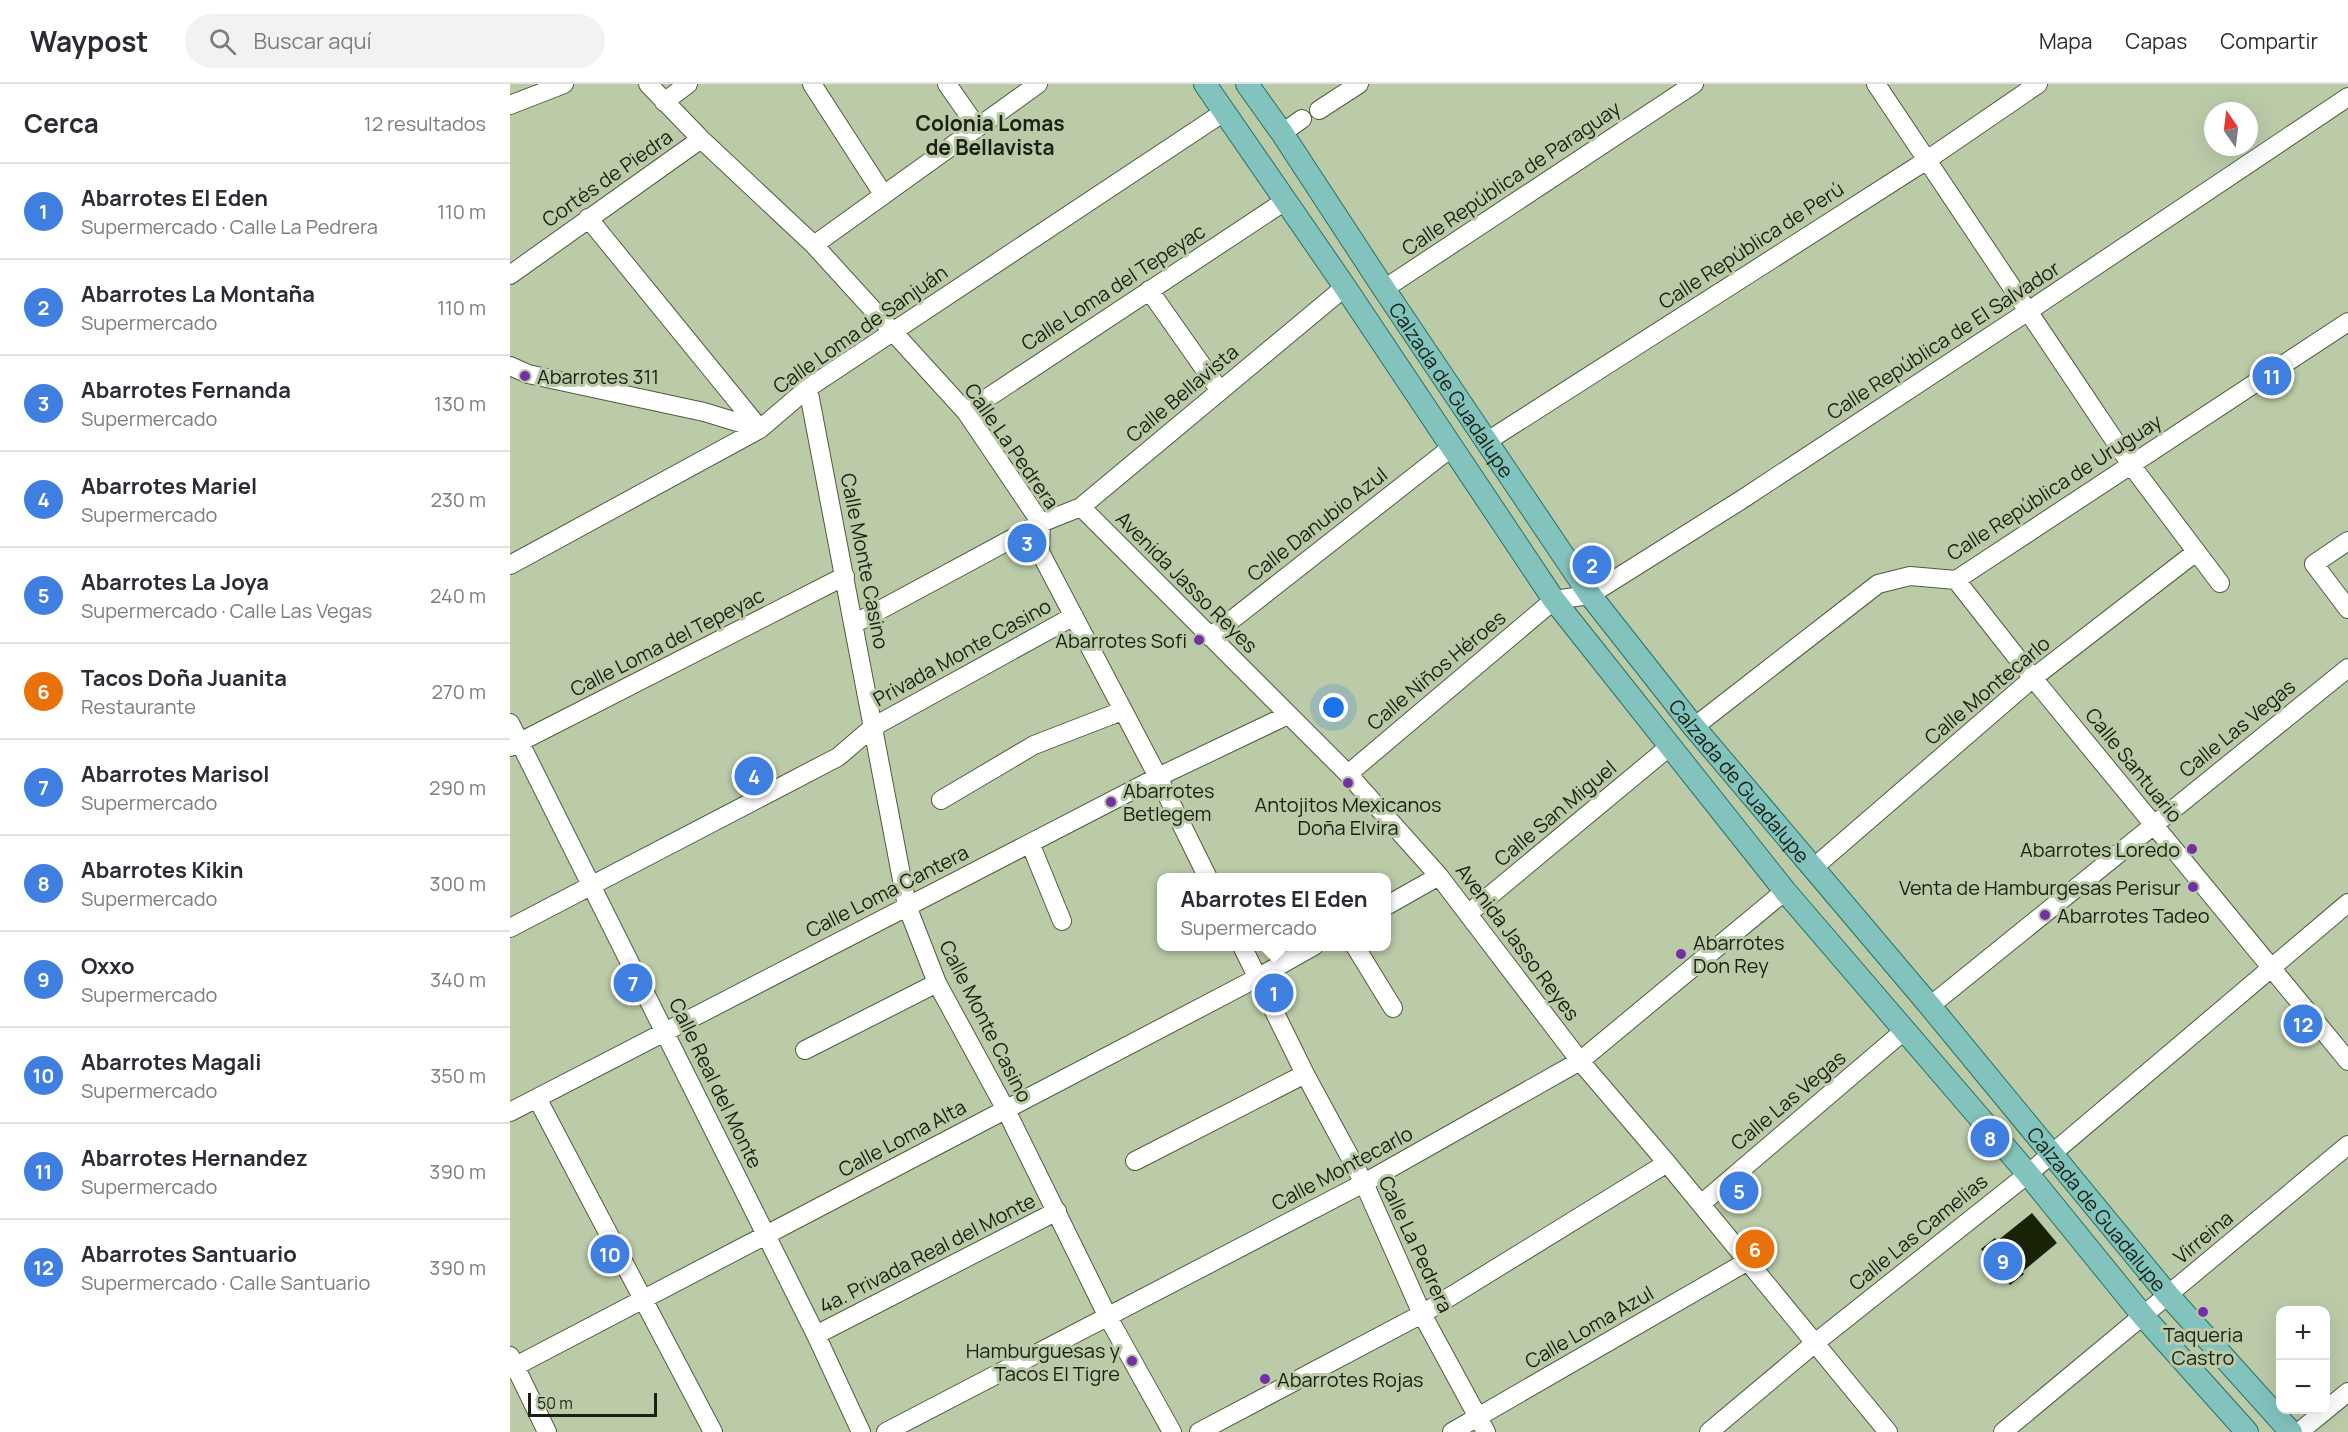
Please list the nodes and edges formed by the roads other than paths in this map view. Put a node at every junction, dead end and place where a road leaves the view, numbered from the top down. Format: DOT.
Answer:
graph roads {
  1 [pos="564,84"];
  2 [pos="648,84"];
  3 [pos="688,84"];
  4 [pos="812,84"];
  5 [pos="947,84"];
  6 [pos="1038,84"];
  7 [pos="1205,84"];
  8 [pos="1247,84"];
  9 [pos="1359,84"];
  10 [pos="1694,84"];
  11 [pos="1876,84"];
  12 [pos="2038,84"];
  13 [pos="2348,98"];
  14 [pos="664,102"];
  15 [pos="510,105"];
  16 [pos="1319,110"];
  17 [pos="1224,112"];
  18 [pos="1302,119"];
  19 [pos="977,127"];
  20 [pos="1282,133"];
  21 [pos="700,139"];
  22 [pos="1927,160"];
  23 [pos="883,194"];
  24 [pos="1285,201"];
  25 [pos="588,218"];
  26 [pos="814,245"];
  27 [pos="510,275"];
  28 [pos="1345,287"];
  29 [pos="1384,289"];
  30 [pos="1149,290"];
  31 [pos="2027,312"];
  32 [pos="2348,322"];
  33 [pos="892,332"];
  34 [pos="510,366"];
  35 [pos="528,375"];
  36 [pos="510,384"];
  37 [pos="808,388"];
  38 [pos="1220,391"];
  39 [pos="966,412"];
  40 [pos="760,429"];
  41 [pos="1486,442"];
  42 [pos="1452,447"];
  43 [pos="2131,465"];
  44 [pos="1081,507"];
  45 [pos="1041,523"];
  46 [pos="2348,541"];
  47 [pos="2196,552"];
  48 [pos="510,565"];
  49 [pos="845,576"];
  50 [pos="1956,580"];
  51 [pos="2220,583"];
  52 [pos="1590,595"];
  53 [pos="1554,600"];
  54 [pos="2348,609"];
  55 [pos="1074,616"];
  56 [pos="854,624"];
  57 [pos="1210,637"];
  58 [pos="2348,668"];
  59 [pos="2033,678"];
  60 [pos="1122,711"];
  61 [pos="1288,715"];
  62 [pos="510,723"];
  63 [pos="873,727"];
  64 [pos="1694,727"];
  65 [pos="515,745"];
  66 [pos="1669,747"];
  67 [pos="1348,774"];
  68 [pos="1158,777"];
  69 [pos="941,800"];
  70 [pos="2153,825"];
  71 [pos="1030,843"];
  72 [pos="1812,869"];
  73 [pos="1206,873"];
  74 [pos="1439,876"];
  75 [pos="593,885"];
  76 [pos="1785,891"];
  77 [pos="1391,903"];
  78 [pos="2348,903"];
  79 [pos="907,906"];
  80 [pos="1469,913"];
  81 [pos="1062,921"];
  82 [pos="510,928"];
  83 [pos="1244,951"];
  84 [pos="1305,951"];
  85 [pos="1358,951"];
  86 [pos="2271,968"];
  87 [pos="1257,978"];
  88 [pos="937,983"];
  89 [pos="1930,1006"];
  90 [pos="1394,1008"];
  91 [pos="665,1030"];
  92 [pos="1905,1030"];
  93 [pos="806,1050"];
  94 [pos="1580,1061"];
  95 [pos="2348,1061"];
  96 [pos="1305,1074"];
  97 [pos="537,1098"];
  98 [pos="1005,1108"];
  99 [pos="510,1112"];
  100 [pos="2348,1145"];
  101 [pos="2052,1152"];
  102 [pos="1135,1161"];
  103 [pos="1667,1163"];
  104 [pos="2028,1174"];
  105 [pos="1364,1183"];
  106 [pos="1701,1204"];
  107 [pos="1057,1211"];
  108 [pos="765,1235"];
  109 [pos="1748,1261"];
  110 [pos="2168,1294"];
  111 [pos="644,1300"];
  112 [pos="1422,1314"];
  113 [pos="1108,1317"];
  114 [pos="2144,1317"];
  115 [pos="816,1335"];
  116 [pos="1815,1343"];
  117 [pos="512,1363"];
  118 [pos="2348,1392"];
  119 [pos="1481,1425"];
  120 [pos="547,1432"];
  121 [pos="713,1432"];
  122 [pos="861,1432"];
  123 [pos="886,1432"];
  124 [pos="1172,1432"];
  125 [pos="1199,1432"];
  126 [pos="1452,1432"];
  127 [pos="1708,1432"];
  128 [pos="1888,1432"];
  129 [pos="2003,1432"];
  130 [pos="2247,1432"];
  131 [pos="2291,1432"];
  132 [pos="2299,1432"];
  1 -- 15 [label="street"];
  2 -- 14 [label="street, Calle La Pedrera"];
  3 -- 14 [label="street"];
  4 -- 23 [label="street"];
  5 -- 19 [label="street"];
  6 -- 19 [label="street"];
  7 -- 17 [label="main road, Calzada de Guadalupe"];
  8 -- 20 [label="main road, Calzada de Guadalupe"];
  9 -- 16 [label="street"];
  10 -- 29 [label="street, Calle República de Paraguay"];
  11 -- 22 [label="street"];
  12 -- 22 [label="street, Calle República de Perú"];
  13 -- 31 [label="street, Calle República de El Salvador"];
  14 -- 21 [label="street, Calle La Pedrera"];
  17 -- 24 [label="main road, Calzada de Guadalupe"];
  17 -- 33 [label="street, Calle Loma de Sanjuán"];
  18 -- 20 [label="street"];
  19 -- 23 [label="street"];
  20 -- 29 [label="main road, Calzada de Guadalupe"];
  21 -- 25 [label="street, Cortés de Piedra"];
  21 -- 26 [label="street, Calle La Pedrera"];
  22 -- 31 [label="street"];
  22 -- 41 [label="street, Calle República de Perú"];
  23 -- 26 [label="street"];
  24 -- 28 [label="main road, Calzada de Guadalupe"];
  24 -- 30 [label="street, Calle Loma del Tepeyac"];
  25 -- 27 [label="street, Cortés de Piedra"];
  25 -- 40 [label="street"];
  26 -- 33 [label="street, Calle La Pedrera"];
  28 -- 38 [label="street, Calle Bellavista"];
  28 -- 42 [label="main road, Calzada de Guadalupe"];
  29 -- 41 [label="main road, Calzada de Guadalupe"];
  30 -- 38 [label="street"];
  30 -- 39 [label="street, Calle Loma del Tepeyac"];
  31 -- 43 [label="street"];
  31 -- 52 [label="street, Calle República de El Salvador"];
  32 -- 43 [label="street, Calle República de Uruguay"];
  33 -- 37 [label="street, Calle Loma de Sanjuán"];
  33 -- 39 [label="street, Calle La Pedrera"];
  34 -- 35 [label="street"];
  35 -- 36 [label="street"];
  35 -- 40 [label="street"];
  37 -- 40 [label="street, Calle Loma de Sanjuán"];
  37 -- 49 [label="street, Calle Monte Casino"];
  38 -- 44 [label="street, Calle Bellavista"];
  39 -- 45 [label="street, Calle La Pedrera"];
  40 -- 48 [label="street, Calle Loma de Sanjuán"];
  41 -- 52 [label="main road, Calzada de Guadalupe"];
  42 -- 53 [label="main road, Calzada de Guadalupe"];
  42 -- 57 [label="street, Calle Danubio Azul"];
  43 -- 47 [label="street"];
  43 -- 50 [label="street, Calle República de Uruguay"];
  44 -- 45 [label="street, Calle Bellavista"];
  44 -- 57 [label="street, Avenida Jasso Reyes"];
  45 -- 55 [label="street, Calle La Pedrera"];
  45 -- 56 [label="street"];
  46 -- 54 [label="street"];
  47 -- 51 [label="street"];
  47 -- 59 [label="street, Calle Montecarlo"];
  49 -- 56 [label="street, Calle Monte Casino"];
  49 -- 65 [label="street, Calle Loma del Tepeyac"];
  50 -- 59 [label="street, Calle Santuario"];
  50 -- 64 [label="street, Calle República de Uruguay"];
  52 -- 53 [label="street, Calle República de El Salvador"];
  52 -- 64 [label="main road, Calzada de Guadalupe"];
  53 -- 66 [label="main road, Calzada de Guadalupe"];
  53 -- 67 [label="street, Calle Niños Héroes"];
  55 -- 60 [label="street, Calle La Pedrera"];
  55 -- 63 [label="street, Privada Monte Casino"];
  56 -- 63 [label="street, Calle Monte Casino"];
  57 -- 61 [label="street, Avenida Jasso Reyes"];
  58 -- 70 [label="street, Calle Las Vegas"];
  59 -- 70 [label="street, Calle Santuario"];
  59 -- 72 [label="street, Calle Montecarlo"];
  60 -- 68 [label="street, Calle La Pedrera"];
  60 -- 69 [label="street"];
  61 -- 67 [label="street, Avenida Jasso Reyes"];
  61 -- 68 [label="street, Calle Loma Cantera"];
  62 -- 65 [label="street, Calle Real del Monte"];
  63 -- 75 [label="street, Privada Monte Casino"];
  63 -- 79 [label="street, Calle Monte Casino"];
  64 -- 72 [label="main road, Calzada de Guadalupe"];
  65 -- 75 [label="street, Calle Real del Monte"];
  66 -- 76 [label="main road, Calzada de Guadalupe"];
  66 -- 80 [label="street, Calle San Miguel"];
  67 -- 74 [label="street, Avenida Jasso Reyes"];
  68 -- 71 [label="street, Calle Loma Cantera"];
  68 -- 73 [label="street, Calle La Pedrera"];
  70 -- 86 [label="street, Calle Santuario"];
  70 -- 89 [label="street, Calle Las Vegas"];
  71 -- 79 [label="street, Calle Loma Cantera"];
  71 -- 81 [label="street"];
  72 -- 89 [label="main road, Calzada de Guadalupe"];
  74 -- 77 [label="street"];
  74 -- 80 [label="street, Avenida Jasso Reyes"];
  75 -- 82 [label="street, Privada Monte Casino"];
  75 -- 91 [label="street, Calle Real del Monte"];
  76 -- 92 [label="main road, Calzada de Guadalupe"];
  76 -- 94 [label="street, Calle Montecarlo"];
  78 -- 86 [label="street, Calle Las Camelias"];
  79 -- 88 [label="street, Calle Monte Casino"];
  79 -- 91 [label="street, Calle Loma Cantera"];
  80 -- 94 [label="street, Avenida Jasso Reyes"];
  83 -- 87 [label="street, Calle La Pedrera"];
  84 -- 87 [label="street, Calle Loma Alta"];
  85 -- 90 [label="street"];
  86 -- 95 [label="street, Calle Santuario"];
  86 -- 101 [label="street, Calle Las Camelias"];
  87 -- 96 [label="street, Calle La Pedrera"];
  87 -- 98 [label="street, Calle Loma Alta"];
  88 -- 93 [label="street"];
  88 -- 98 [label="street, Calle Monte Casino"];
  89 -- 101 [label="main road, Calzada de Guadalupe"];
  91 -- 97 [label="street, Calle Loma Cantera"];
  91 -- 108 [label="street, Calle Real del Monte"];
  92 -- 104 [label="main road, Calzada de Guadalupe"];
  92 -- 106 [label="street, Calle Las Vegas"];
  94 -- 103 [label="street, Avenida Jasso Reyes"];
  94 -- 105 [label="street, Calle Montecarlo"];
  96 -- 102 [label="street"];
  96 -- 105 [label="street, Calle La Pedrera"];
  97 -- 99 [label="street, Calle Loma Cantera"];
  97 -- 111 [label="street"];
  98 -- 107 [label="street, Calle Monte Casino"];
  98 -- 108 [label="street, Calle Loma Alta"];
  100 -- 110 [label="street, Virreina"];
  101 -- 104 [label="street, Calle Las Camelias"];
  101 -- 110 [label="main road, Calzada de Guadalupe"];
  103 -- 106 [label="street, Avenida Jasso Reyes"];
  103 -- 112 [label="street"];
  104 -- 114 [label="main road, Calzada de Guadalupe"];
  104 -- 116 [label="street, Calle Las Camelias"];
  105 -- 112 [label="street, Calle La Pedrera"];
  105 -- 113 [label="street, Calle Montecarlo"];
  106 -- 109 [label="street, Avenida Jasso Reyes"];
  107 -- 113 [label="street, Calle Monte Casino"];
  107 -- 115 [label="street, 4a. Privada Real del Monte"];
  108 -- 111 [label="street, Calle Loma Alta"];
  108 -- 115 [label="street, Calle Real del Monte"];
  109 -- 116 [label="street, Avenida Jasso Reyes"];
  109 -- 119 [label="street, Calle Loma Azul"];
  110 -- 114 [label="street, Virreina"];
  110 -- 131 [label="main road, Calzada de Guadalupe"];
  111 -- 117 [label="street, Calle Loma Alta"];
  111 -- 121 [label="street"];
  112 -- 119 [label="street, Calle La Pedrera"];
  112 -- 125 [label="street"];
  113 -- 123 [label="street, Calle Montecarlo"];
  113 -- 124 [label="street, Calle Monte Casino"];
  114 -- 129 [label="street, Virreina"];
  114 -- 130 [label="main road, Calzada de Guadalupe"];
  115 -- 122 [label="street, Calle Real del Monte"];
  116 -- 127 [label="street, Calle Las Camelias"];
  116 -- 128 [label="street, Avenida Jasso Reyes"];
  117 -- 120 [label="street"];
  118 -- 132 [label="street"];
  119 -- 126 [label="street, Calle Loma Azul"];
}
